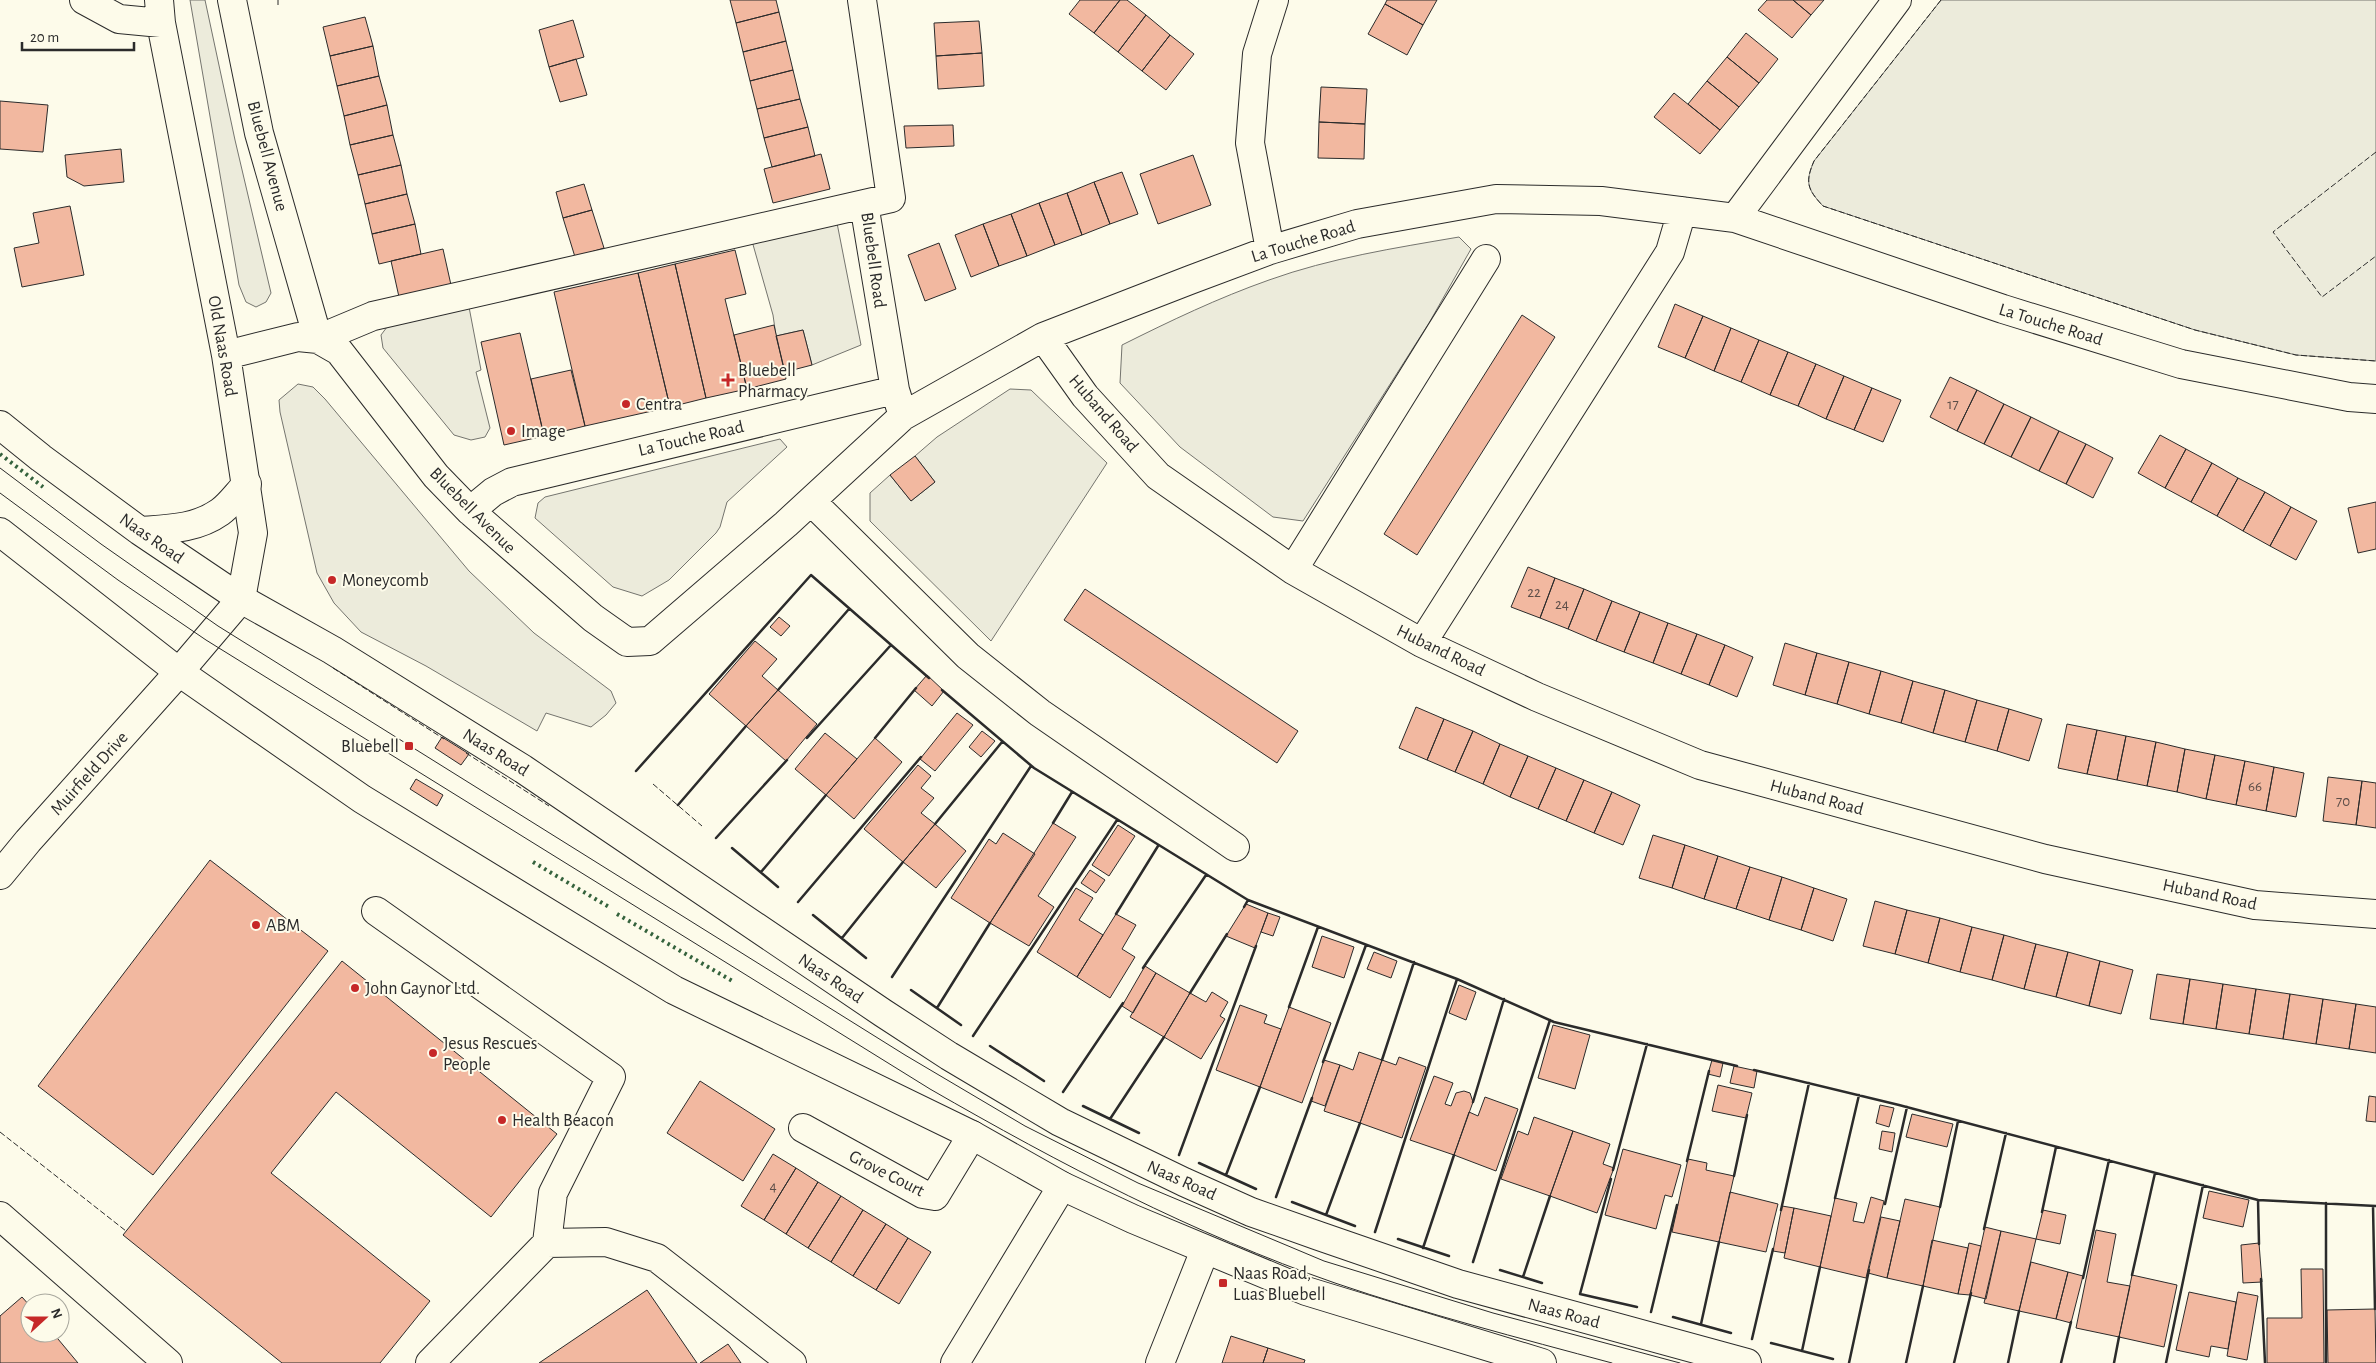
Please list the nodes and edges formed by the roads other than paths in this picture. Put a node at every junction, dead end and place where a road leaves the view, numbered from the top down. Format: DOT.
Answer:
graph roads {
  1 [pos="84,0"];
  2 [pos="232,0"];
  3 [pos="862,0"];
  4 [pos="1274,0"];
  5 [pos="1897,0"];
  6 [pos="160,12"];
  7 [pos="864,204"];
  8 [pos="1682,211"];
  9 [pos="1735,218"];
  10 [pos="1270,250"];
  11 [pos="1486,259"];
  12 [pos="1043,337"];
  13 [pos="318,339"];
  14 [pos="226,355"];
  15 [pos="895,390"];
  16 [pos="2376,399"];
  17 [pos="903,416"];
  18 [pos="0,425"];
  19 [pos="247,484"];
  20 [pos="812,501"];
  21 [pos="470,512"];
  22 [pos="140,531"];
  23 [pos="0,532"];
  24 [pos="1293,570"];
  25 [pos="241,599"];
  26 [pos="627,642"];
  27 [pos="1422,643"];
  28 [pos="179,672"];
  29 [pos="1235,847"];
  30 [pos="0,875"];
  31 [pos="376,911"];
  32 [pos="2376,914"];
  33 [pos="803,1128"];
  34 [pos="972,1135"];
  35 [pos="1062,1186"];
  36 [pos="0,1216"];
  37 [pos="547,1243"];
  38 [pos="1205,1250"];
  39 [pos="168,1363"];
  40 [pos="430,1363"];
  41 [pos="792,1363"];
  42 [pos="955,1363"];
  43 [pos="1160,1363"];
  44 [pos="1542,1363"];
  45 [pos="1747,1363"];
  1 -- 6 [label="street"];
  2 -- 13 [label="street, Bluebell Avenue"];
  3 -- 7 [label="street, Bluebell Road"];
  4 -- 10 [label="street"];
  5 -- 9 [label="street"];
  6 -- 14 [label="street, Old Naas Road"];
  7 -- 13 [label="street"];
  7 -- 15 [label="street, Bluebell Road"];
  8 -- 9 [label="street, La Touche Road"];
  8 -- 10 [label="street, La Touche Road"];
  8 -- 27 [label="street"];
  9 -- 16 [label="street, La Touche Road"];
  10 -- 12 [label="street, La Touche Road"];
  11 -- 24 [label="street"];
  12 -- 17 [label="street, La Touche Road"];
  12 -- 24 [label="street, Huband Road"];
  13 -- 14 [label="street, Bluebell Avenue"];
  13 -- 21 [label="street, Bluebell Avenue"];
  14 -- 19 [label="street, Old Naas Road"];
  15 -- 17 [label="street"];
  15 -- 21 [label="street, La Touche Road"];
  17 -- 20 [label="street, La Touche Road"];
  18 -- 22 [label="street, Naas Road"];
  19 -- 22 [label="street"];
  19 -- 25 [label="street, Old Naas Road"];
  20 -- 26 [label="street, La Touche Road"];
  20 -- 29 [label="street"];
  21 -- 26 [label="street, Bluebell Avenue"];
  22 -- 25 [label="street, Naas Road"];
  23 -- 28 [label="street"];
  24 -- 27 [label="street, Huband Road"];
  25 -- 28 [label="street"];
  25 -- 45 [label="street, Naas Road"];
  27 -- 32 [label="street, Huband Road"];
  28 -- 30 [label="street, Muirfield Drive"];
  28 -- 34 [label="street"];
  31 -- 37 [label="street"];
  33 -- 34 [label="street, Grove Court"];
  34 -- 35 [label="street"];
  35 -- 38 [label="street"];
  35 -- 42 [label="street"];
  36 -- 39 [label="street"];
  37 -- 40 [label="street"];
  37 -- 41 [label="street"];
  38 -- 43 [label="street"];
  38 -- 44 [label="street"];
}
